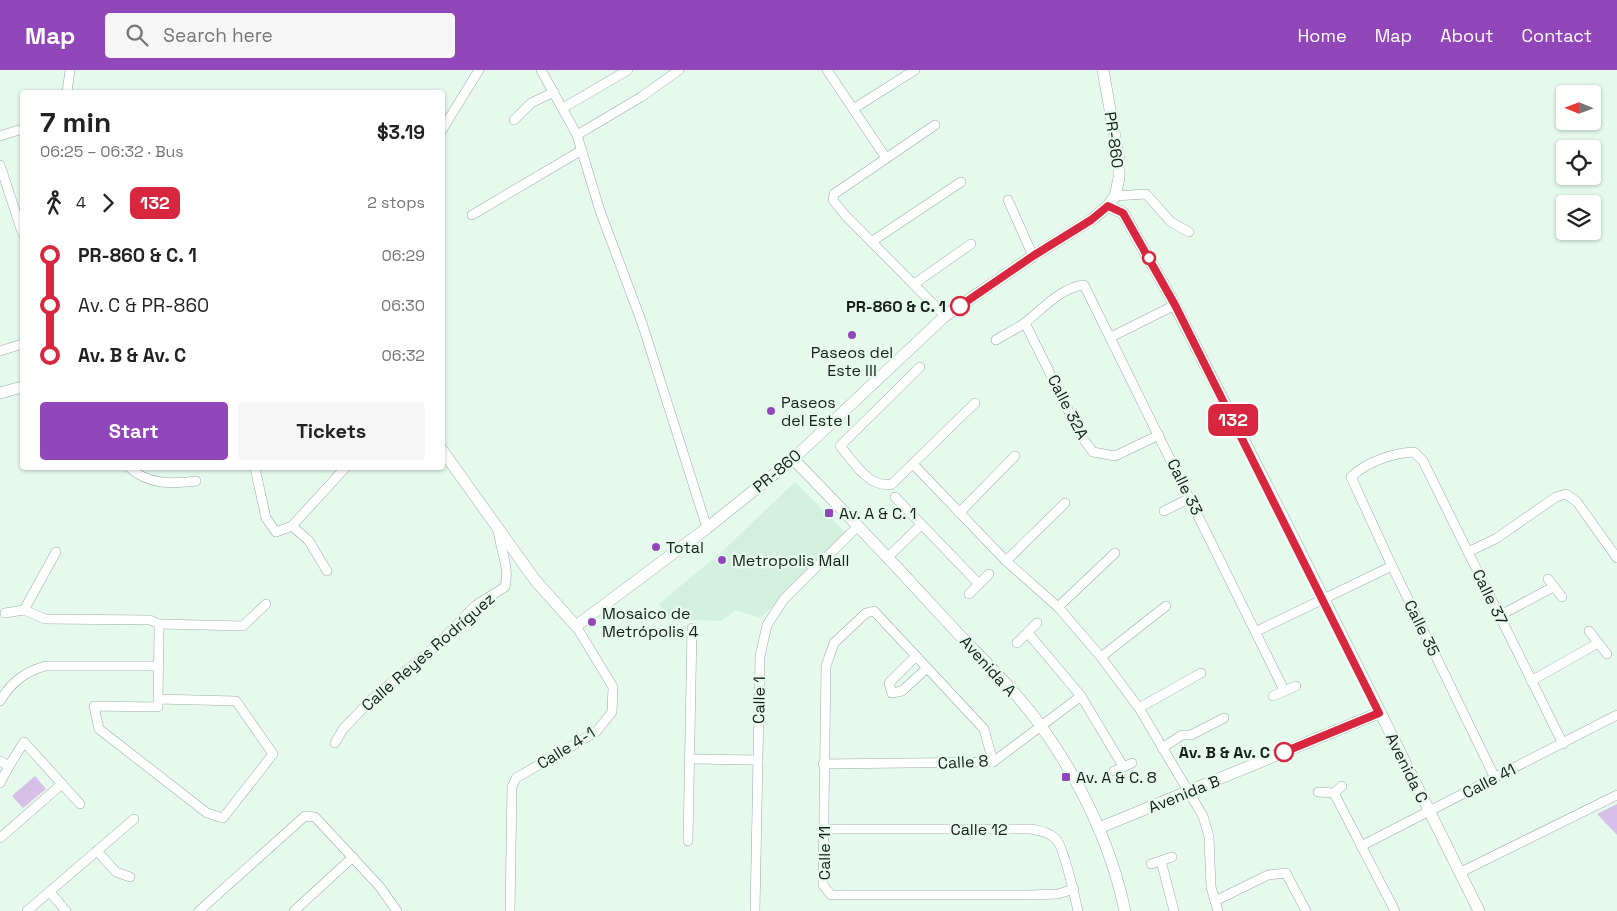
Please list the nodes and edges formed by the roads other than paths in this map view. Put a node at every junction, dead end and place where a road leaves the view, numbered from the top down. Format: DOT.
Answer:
graph roads {
  1 [pos="70,70"];
  2 [pos="479,70"];
  3 [pos="541,70"];
  4 [pos="628,70"];
  5 [pos="679,70"];
  6 [pos="827,70"];
  7 [pos="915,70"];
  8 [pos="1104,70"];
  9 [pos="67,90"];
  10 [pos="554,92"];
  11 [pos="563,108"];
  12 [pos="853,110"];
  13 [pos="514,120"];
  14 [pos="445,125"];
  15 [pos="935,125"];
  16 [pos="20,130"];
  17 [pos="577,135"];
  18 [pos="0,136"];
  19 [pos="582,150"];
  20 [pos="886,158"];
  21 [pos="0,165"];
  22 [pos="961,182"];
  23 [pos="1008,200"];
  24 [pos="1112,200"];
  25 [pos="20,201"];
  26 [pos="13,203"];
  27 [pos="472,215"];
  28 [pos="20,226"];
  29 [pos="1189,232"];
  30 [pos="871,242"];
  31 [pos="972,244"];
  32 [pos="1033,256"];
  33 [pos="914,284"];
  34 [pos="1175,305"];
  35 [pos="945,316"];
  36 [pos="1025,322"];
  37 [pos="1111,338"];
  38 [pos="996,340"];
  39 [pos="20,345"];
  40 [pos="0,351"];
  41 [pos="920,366"];
  42 [pos="20,388"];
  43 [pos="0,393"];
  44 [pos="975,403"];
  45 [pos="1159,435"];
  46 [pos="1414,452"];
  47 [pos="445,454"];
  48 [pos="1015,456"];
  49 [pos="793,459"];
  50 [pos="913,464"];
  51 [pos="133,470"];
  52 [pos="255,470"];
  53 [pos="343,470"];
  54 [pos="196,481"];
  55 [pos="895,497"];
  56 [pos="1190,498"];
  57 [pos="1065,503"];
  58 [pos="1164,511"];
  59 [pos="959,513"];
  60 [pos="921,525"];
  61 [pos="292,526"];
  62 [pos="858,526"];
  63 [pos="707,528"];
  64 [pos="498,529"];
  65 [pos="56,552"];
  66 [pos="1468,552"];
  67 [pos="1115,553"];
  68 [pos="888,557"];
  69 [pos="1617,558"];
  70 [pos="1006,561"];
  71 [pos="1392,566"];
  72 [pos="327,571"];
  73 [pos="989,574"];
  74 [pos="1548,579"];
  75 [pos="979,584"];
  76 [pos="1554,587"];
  77 [pos="969,594"];
  78 [pos="1562,597"];
  79 [pos="1324,600"];
  80 [pos="266,604"];
  81 [pos="1166,606"];
  82 [pos="1058,608"];
  83 [pos="24,610"];
  84 [pos="4,613"];
  85 [pos="1499,616"];
  86 [pos="1038,623"];
  87 [pos="159,624"];
  88 [pos="576,626"];
  89 [pos="692,628"];
  90 [pos="1589,631"];
  91 [pos="1257,632"];
  92 [pos="1028,633"];
  93 [pos="1017,643"];
  94 [pos="1598,643"];
  95 [pos="1607,654"];
  96 [pos="916,656"];
  97 [pos="1101,657"];
  98 [pos="158,666"];
  99 [pos="927,668"];
  100 [pos="1200,673"];
  101 [pos="1531,681"];
  102 [pos="1296,686"];
  103 [pos="1284,690"];
  104 [pos="1081,696"];
  105 [pos="1274,696"];
  106 [pos="158,699"];
  107 [pos="0,701"];
  108 [pos="1140,708"];
  109 [pos="1379,713"];
  110 [pos="1617,715"];
  111 [pos="1224,718"];
  112 [pos="1041,726"];
  113 [pos="335,743"];
  114 [pos="1562,744"];
  115 [pos="1162,748"];
  116 [pos="691,759"];
  117 [pos="758,760"];
  118 [pos="0,762"];
  119 [pos="993,762"];
  120 [pos="823,764"];
  121 [pos="9,766"];
  122 [pos="1114,771"];
  123 [pos="1495,778"];
  124 [pos="0,783"];
  125 [pos="62,784"];
  126 [pos="1342,786"];
  127 [pos="1318,792"];
  128 [pos="1188,793"];
  129 [pos="1334,793"];
  130 [pos="1617,795"];
  131 [pos="80,804"];
  132 [pos="1428,811"];
  133 [pos="134,820"];
  134 [pos="1099,828"];
  135 [pos="824,829"];
  136 [pos="0,838"];
  137 [pos="688,841"];
  138 [pos="1361,846"];
  139 [pos="97,851"];
  140 [pos="1172,857"];
  141 [pos="353,858"];
  142 [pos="1161,861"];
  143 [pos="1151,864"];
  144 [pos="1459,873"];
  145 [pos="130,877"];
  146 [pos="1074,889"];
  147 [pos="50,892"];
  148 [pos="1215,901"];
  149 [pos="395,910"];
  150 [pos="27,911"];
  151 [pos="66,911"];
  152 [pos="198,911"];
  153 [pos="294,911"];
  154 [pos="510,911"];
  155 [pos="756,911"];
  156 [pos="1078,911"];
  157 [pos="1125,911"];
  158 [pos="1174,911"];
  159 [pos="1218,911"];
  160 [pos="1306,911"];
  161 [pos="1395,911"];
  162 [pos="1479,911"];
  1 -- 9 [label="street"];
  2 -- 14 [label="street"];
  3 -- 10 [label="street"];
  4 -- 11 [label="street"];
  5 -- 17 [label="street"];
  6 -- 12 [label="street"];
  7 -- 12 [label="street"];
  8 -- 24 [label="street, PR-860 / PR-860"];
  10 -- 11 [label="street"];
  10 -- 13 [label="street"];
  11 -- 17 [label="street"];
  12 -- 20 [label="street"];
  15 -- 20 [label="street"];
  16 -- 18 [label="street"];
  17 -- 19 [label="street"];
  19 -- 27 [label="street"];
  19 -- 63 [label="street"];
  20 -- 30 [label="street"];
  21 -- 26 [label="street"];
  22 -- 30 [label="street"];
  23 -- 32 [label="street"];
  24 -- 29 [label="street"];
  24 -- 32 [label="street, PR-860 / PR-860"];
  24 -- 34 [label="street, Avenida C"];
  25 -- 26 [label="street"];
  26 -- 28 [label="street"];
  30 -- 33 [label="street"];
  31 -- 33 [label="street"];
  32 -- 35 [label="street, PR-860 / PR-860"];
  33 -- 35 [label="street"];
  34 -- 37 [label="street"];
  34 -- 79 [label="street, Avenida C"];
  35 -- 49 [label="street, PR-860 / PR-860"];
  36 -- 37 [label="street, Calle 33"];
  36 -- 38 [label="street"];
  36 -- 45 [label="street, Calle 32A"];
  37 -- 45 [label="street, Calle 33"];
  39 -- 40 [label="street"];
  41 -- 50 [label="street"];
  42 -- 43 [label="street"];
  44 -- 50 [label="street"];
  45 -- 56 [label="street, Calle 33"];
  46 -- 66 [label="street, Calle 37"];
  46 -- 71 [label="street, Calle 35"];
  47 -- 64 [label="street"];
  48 -- 59 [label="street"];
  49 -- 62 [label="street, Avenida A"];
  49 -- 63 [label="street, PR-860 / PR-860"];
  50 -- 59 [label="street"];
  51 -- 54 [label="street"];
  52 -- 61 [label="street"];
  53 -- 61 [label="street"];
  55 -- 60 [label="street"];
  56 -- 58 [label="street"];
  56 -- 91 [label="street, Calle 33"];
  57 -- 70 [label="street"];
  59 -- 70 [label="street"];
  60 -- 68 [label="street"];
  60 -- 75 [label="street"];
  61 -- 72 [label="street"];
  62 -- 68 [label="street, Avenida A"];
  62 -- 117 [label="street, Calle 1"];
  63 -- 88 [label="street, PR-860 / PR-860"];
  64 -- 88 [label="street"];
  64 -- 113 [label="street, Calle Reyes Rodríguez"];
  65 -- 83 [label="street"];
  66 -- 69 [label="street"];
  66 -- 85 [label="street, Calle 37"];
  67 -- 82 [label="street"];
  68 -- 112 [label="street, Avenida A"];
  70 -- 82 [label="street"];
  71 -- 79 [label="street"];
  71 -- 123 [label="street, Calle 35"];
  73 -- 75 [label="street"];
  74 -- 76 [label="street"];
  75 -- 77 [label="street"];
  76 -- 78 [label="street"];
  76 -- 85 [label="street"];
  79 -- 91 [label="street"];
  79 -- 109 [label="street, Avenida C"];
  80 -- 87 [label="street"];
  81 -- 97 [label="street"];
  82 -- 97 [label="street"];
  83 -- 84 [label="street"];
  83 -- 87 [label="street"];
  85 -- 101 [label="street, Calle 37"];
  86 -- 92 [label="street"];
  87 -- 98 [label="street"];
  88 -- 154 [label="street, Calle 4-1"];
  89 -- 116 [label="street"];
  90 -- 94 [label="street"];
  91 -- 103 [label="street, Calle 33"];
  92 -- 93 [label="street"];
  92 -- 104 [label="street"];
  94 -- 95 [label="street"];
  94 -- 101 [label="street"];
  96 -- 99 [label="street"];
  96 -- 99 [label="street"];
  96 -- 120 [label="street, Calle 11"];
  97 -- 108 [label="street"];
  98 -- 106 [label="street"];
  98 -- 107 [label="street"];
  99 -- 119 [label="street"];
  100 -- 108 [label="street"];
  101 -- 114 [label="street, Calle 37"];
  102 -- 103 [label="street"];
  103 -- 105 [label="street"];
  104 -- 112 [label="street, Calle 8"];
  104 -- 122 [label="street"];
  106 -- 106 [label="street"];
  108 -- 115 [label="street"];
  109 -- 128 [label="street, Avenida B"];
  109 -- 132 [label="street, Avenida C"];
  110 -- 114 [label="street, Calle 41"];
  111 -- 115 [label="street"];
  112 -- 119 [label="street, Calle 8"];
  112 -- 134 [label="street, Avenida A"];
  114 -- 123 [label="street, Calle 41"];
  115 -- 128 [label="street"];
  116 -- 117 [label="street"];
  116 -- 137 [label="street"];
  117 -- 155 [label="street, Calle 1"];
  118 -- 121 [label="street"];
  119 -- 120 [label="street, Calle 8"];
  120 -- 135 [label="street, Calle 11"];
  121 -- 124 [label="street"];
  121 -- 125 [label="street"];
  123 -- 132 [label="street, Calle 41"];
  125 -- 131 [label="street"];
  125 -- 136 [label="street"];
  126 -- 129 [label="street"];
  127 -- 129 [label="street"];
  128 -- 134 [label="street, Avenida B"];
  128 -- 148 [label="street"];
  129 -- 138 [label="street"];
  130 -- 144 [label="street"];
  132 -- 138 [label="street, Calle 41"];
  132 -- 144 [label="street, Avenida C"];
  133 -- 139 [label="street"];
  134 -- 157 [label="street, Avenida A"];
  135 -- 146 [label="street, Calle 12"];
  135 -- 146 [label="street, Calle 11"];
  138 -- 161 [label="street"];
  139 -- 145 [label="street"];
  139 -- 147 [label="street"];
  140 -- 142 [label="street"];
  141 -- 149 [label="street"];
  141 -- 152 [label="street"];
  141 -- 153 [label="street"];
  142 -- 143 [label="street"];
  142 -- 158 [label="street"];
  144 -- 162 [label="street, Avenida C"];
  146 -- 156 [label="street, Calle 12"];
  147 -- 150 [label="street"];
  147 -- 151 [label="street"];
  148 -- 159 [label="street"];
  148 -- 160 [label="street"];
}
